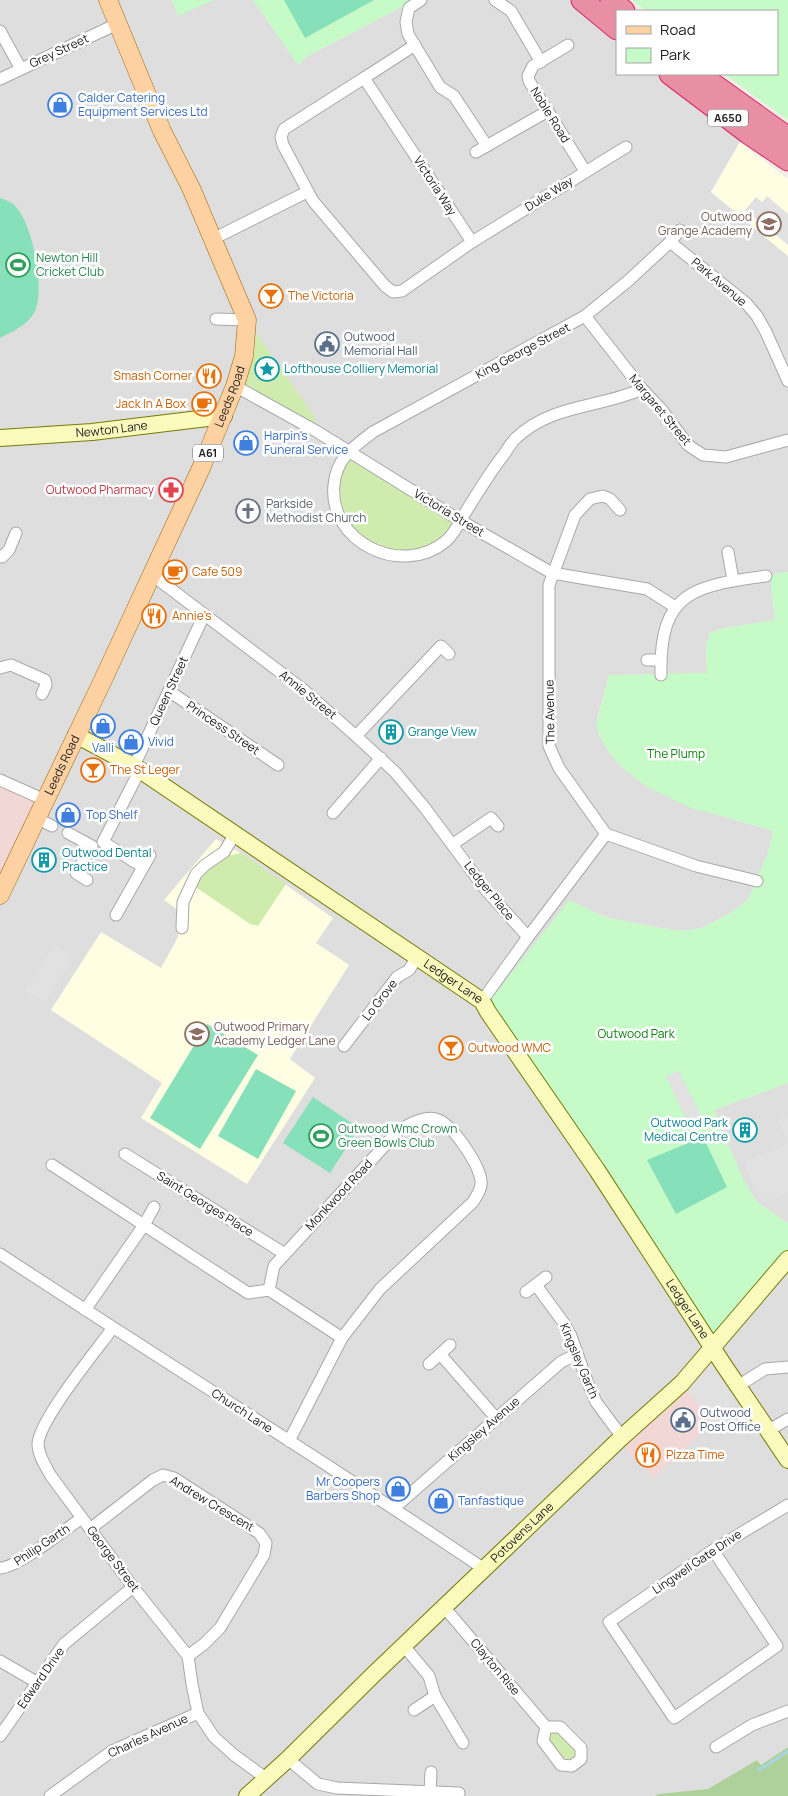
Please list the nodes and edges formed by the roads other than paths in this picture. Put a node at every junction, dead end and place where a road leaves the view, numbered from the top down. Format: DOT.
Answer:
graph roads {
  1 [pos="108,0"];
  2 [pos="421,0"];
  3 [pos="495,0"];
  4 [pos="582,0"];
  5 [pos="611,0"];
  6 [pos="623,10"];
  7 [pos="117,24"];
  8 [pos="616,29"];
  9 [pos="0,31"];
  10 [pos="415,45"];
  11 [pos="568,45"];
  12 [pos="541,62"];
  13 [pos="21,69"];
  14 [pos="671,75"];
  15 [pos="700,75"];
  16 [pos="364,78"];
  17 [pos="0,79"];
  18 [pos="548,112"];
  19 [pos="788,138"];
  20 [pos="487,146"];
  21 [pos="626,147"];
  22 [pos="476,152"];
  23 [pos="788,160"];
  24 [pos="585,171"];
  25 [pos="307,192"];
  26 [pos="680,230"];
  27 [pos="213,240"];
  28 [pos="472,242"];
  29 [pos="670,242"];
  30 [pos="586,316"];
  31 [pos="216,319"];
  32 [pos="247,320"];
  33 [pos="788,381"];
  34 [pos="235,386"];
  35 [pos="642,389"];
  36 [pos="224,416"];
  37 [pos="0,438"];
  38 [pos="788,440"];
  39 [pos="349,450"];
  40 [pos="620,510"];
  41 [pos="461,521"];
  42 [pos="16,533"];
  43 [pos="728,552"];
  44 [pos="0,556"];
  45 [pos="552,573"];
  46 [pos="151,574"];
  47 [pos="766,576"];
  48 [pos="733,580"];
  49 [pos="675,607"];
  50 [pos="204,615"];
  51 [pos="449,654"];
  52 [pos="647,660"];
  53 [pos="661,660"];
  54 [pos="0,668"];
  55 [pos="661,675"];
  56 [pos="169,691"];
  57 [pos="42,694"];
  58 [pos="76,735"];
  59 [pos="356,736"];
  60 [pos="381,758"];
  61 [pos="278,765"];
  62 [pos="137,768"];
  63 [pos="0,780"];
  64 [pos="45,800"];
  65 [pos="332,814"];
  66 [pos="498,826"];
  67 [pos="68,833"];
  68 [pos="235,834"];
  69 [pos="606,834"];
  70 [pos="453,844"];
  71 [pos="150,855"];
  72 [pos="143,867"];
  73 [pos="87,880"];
  74 [pos="757,881"];
  75 [pos="0,895"];
  76 [pos="116,914"];
  77 [pos="182,928"];
  78 [pos="528,937"];
  79 [pos="417,957"];
  80 [pos="482,1001"];
  81 [pos="344,1046"];
  82 [pos="125,1154"];
  83 [pos="52,1166"];
  84 [pos="154,1207"];
  85 [pos="144,1225"];
  86 [pos="0,1254"];
  87 [pos="285,1254"];
  88 [pos="788,1259"];
  89 [pos="546,1277"];
  90 [pos="536,1285"];
  91 [pos="269,1290"];
  92 [pos="526,1292"];
  93 [pos="85,1310"];
  94 [pos="112,1329"];
  95 [pos="342,1338"];
  96 [pos="450,1345"];
  97 [pos="713,1348"];
  98 [pos="440,1354"];
  99 [pos="577,1354"];
  100 [pos="429,1364"];
  101 [pos="788,1367"];
  102 [pos="738,1386"];
  103 [pos="496,1418"];
  104 [pos="788,1419"];
  105 [pos="769,1430"];
  106 [pos="622,1437"];
  107 [pos="289,1441"];
  108 [pos="788,1460"];
  109 [pos="788,1504"];
  110 [pos="394,1508"];
  111 [pos="82,1518"];
  112 [pos="90,1529"];
  113 [pos="712,1550"];
  114 [pos="0,1568"];
  115 [pos="484,1569"];
  116 [pos="133,1587"];
  117 [pos="444,1607"];
  118 [pos="783,1643"];
  119 [pos="404,1646"];
  120 [pos="188,1656"];
  121 [pos="0,1661"];
  122 [pos="38,1682"];
  123 [pos="434,1696"];
  124 [pos="414,1710"];
  125 [pos="788,1711"];
  126 [pos="198,1713"];
  127 [pos="546,1727"];
  128 [pos="0,1736"];
  129 [pos="463,1743"];
  130 [pos="716,1747"];
  131 [pos="288,1759"];
  132 [pos="431,1772"];
  133 [pos="267,1779"];
  134 [pos="430,1792"];
  135 [pos="459,1793"];
  136 [pos="50,1796"];
  137 [pos="247,1796"];
  1 -- 7 [label="main road, Leeds Road / A61"];
  2 -- 10 [label="street"];
  3 -- 12 [label="street"];
  4 -- 8 [label="highway"];
  5 -- 6 [label="highway"];
  7 -- 13 [label="street, Grey Street"];
  7 -- 27 [label="main road, Leeds Road / A61"];
  9 -- 13 [label="street"];
  10 -- 16 [label="street"];
  10 -- 20 [label="street"];
  11 -- 12 [label="street, Noble Road"];
  12 -- 18 [label="street, Noble Road"];
  13 -- 17 [label="street, Grey Street"];
  14 -- 23 [label="highway, A650"];
  15 -- 19 [label="highway, A650"];
  16 -- 25 [label="street"];
  16 -- 28 [label="street, Victoria Way"];
  18 -- 20 [label="street"];
  18 -- 24 [label="street, Noble Road"];
  20 -- 22 [label="street"];
  21 -- 24 [label="street, Duke Way"];
  24 -- 28 [label="street, Duke Way"];
  25 -- 27 [label="street"];
  25 -- 28 [label="street"];
  26 -- 29 [label="street, King George Street"];
  27 -- 32 [label="main road, Leeds Road / A61"];
  29 -- 30 [label="street, King George Street"];
  29 -- 33 [label="street, Park Avenue"];
  30 -- 35 [label="street, Margaret Street"];
  30 -- 39 [label="street, King George Street"];
  31 -- 32 [label="street"];
  32 -- 34 [label="main road, Leeds Road / A61"];
  34 -- 36 [label="main road, Leeds Road / A61"];
  34 -- 39 [label="street, Victoria Street"];
  35 -- 38 [label="street, Margaret Street"];
  35 -- 41 [label="street"];
  36 -- 37 [label="street, Newton Lane"];
  36 -- 46 [label="main road, Leeds Road / A61"];
  39 -- 41 [label="street, Victoria Street"];
  39 -- 41 [label="street"];
  40 -- 45 [label="street, The Avenue"];
  41 -- 45 [label="street, Victoria Street"];
  42 -- 44 [label="street"];
  43 -- 48 [label="street"];
  45 -- 49 [label="street, Victoria Street"];
  45 -- 69 [label="street, The Avenue"];
  46 -- 50 [label="street, Annie Street"];
  46 -- 58 [label="main road, Leeds Road / A61"];
  47 -- 48 [label="street"];
  48 -- 49 [label="street"];
  49 -- 53 [label="street"];
  50 -- 56 [label="street, Queen Street"];
  50 -- 59 [label="street, Annie Street"];
  51 -- 59 [label="street"];
  52 -- 53 [label="street"];
  53 -- 55 [label="street"];
  54 -- 57 [label="street"];
  56 -- 61 [label="street, Princess Street"];
  56 -- 62 [label="street, Queen Street"];
  58 -- 62 [label="street, Ledger Lane"];
  58 -- 64 [label="main road, Leeds Road / A61"];
  59 -- 60 [label="street, Ledger Place"];
  60 -- 65 [label="street"];
  60 -- 70 [label="street, Ledger Place"];
  62 -- 68 [label="street, Ledger Lane"];
  62 -- 72 [label="street, Queen Street"];
  63 -- 64 [label="street"];
  64 -- 75 [label="main road, Leeds Road / A61"];
  66 -- 70 [label="street"];
  67 -- 73 [label="street"];
  68 -- 77 [label="street"];
  68 -- 79 [label="street, Ledger Lane"];
  69 -- 74 [label="street"];
  69 -- 78 [label="street"];
  70 -- 78 [label="street, Ledger Place"];
  71 -- 72 [label="street"];
  72 -- 76 [label="street"];
  78 -- 80 [label="street"];
  79 -- 80 [label="street, Ledger Lane"];
  79 -- 81 [label="street, Lo Grove"];
  80 -- 97 [label="street, Ledger Lane"];
  82 -- 87 [label="street, Saint Georges Place"];
  83 -- 85 [label="street"];
  84 -- 85 [label="street"];
  85 -- 91 [label="street"];
  85 -- 93 [label="street"];
  86 -- 93 [label="street, Church Lane"];
  87 -- 91 [label="street, Monkwood Road"];
  87 -- 95 [label="street, Monkwood Road"];
  88 -- 97 [label="street, Potovens Lane"];
  89 -- 90 [label="street"];
  90 -- 92 [label="street"];
  90 -- 99 [label="street, Kingsley Garth"];
  91 -- 95 [label="street"];
  93 -- 94 [label="street, Church Lane"];
  94 -- 107 [label="street, Church Lane"];
  94 -- 111 [label="street, George Street"];
  95 -- 107 [label="street, Monkwood Road"];
  96 -- 98 [label="street"];
  97 -- 102 [label="street, Ledger Lane"];
  97 -- 106 [label="street, Potovens Lane"];
  98 -- 100 [label="street"];
  98 -- 103 [label="street"];
  99 -- 103 [label="street, Kingsley Avenue"];
  99 -- 106 [label="street, Kingsley Garth"];
  101 -- 102 [label="street"];
  102 -- 105 [label="street, Ledger Lane"];
  103 -- 110 [label="street, Kingsley Avenue"];
  104 -- 105 [label="street"];
  105 -- 108 [label="street, Ledger Lane"];
  106 -- 115 [label="street, Potovens Lane"];
  107 -- 110 [label="street, Church Lane"];
  109 -- 113 [label="street, Lingwell Gate Drive"];
  110 -- 115 [label="street, Church Lane"];
  111 -- 112 [label="street, George Street"];
  111 -- 114 [label="street, Philip Garth"];
  112 -- 116 [label="street, George Street"];
  112 -- 120 [label="street, Andrew Crescent"];
  113 -- 118 [label="street"];
  113 -- 118 [label="street, Lingwell Gate Drive"];
  115 -- 117 [label="street, Potovens Lane"];
  116 -- 120 [label="street, George Street"];
  116 -- 122 [label="street, Edward Drive"];
  117 -- 119 [label="street, Potovens Lane"];
  117 -- 127 [label="street, Clayton Rise"];
  119 -- 123 [label="street"];
  119 -- 131 [label="street, Potovens Lane"];
  120 -- 126 [label="street"];
  121 -- 122 [label="street"];
  122 -- 128 [label="street, Edward Drive"];
  123 -- 124 [label="street"];
  123 -- 129 [label="street"];
  125 -- 130 [label="street"];
  126 -- 133 [label="street"];
  126 -- 136 [label="street, Charles Avenue"];
  131 -- 133 [label="street, Potovens Lane"];
  131 -- 134 [label="street"];
  132 -- 134 [label="street"];
  133 -- 137 [label="street, Potovens Lane"];
  134 -- 135 [label="street"];
}
